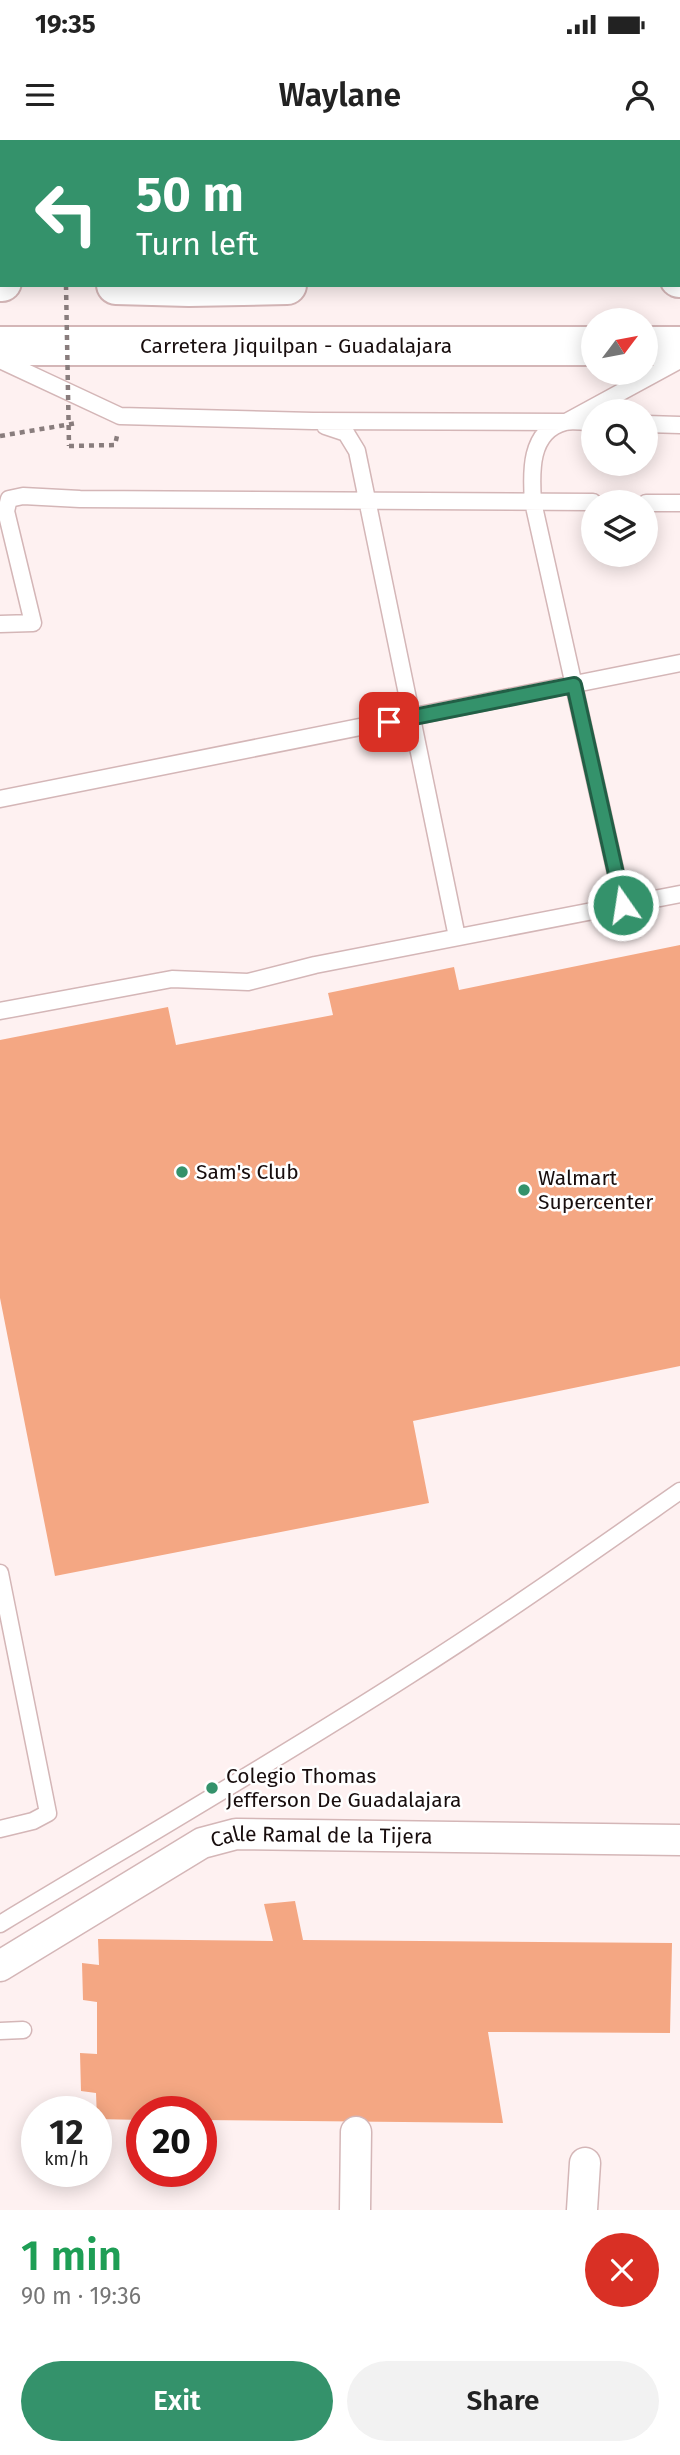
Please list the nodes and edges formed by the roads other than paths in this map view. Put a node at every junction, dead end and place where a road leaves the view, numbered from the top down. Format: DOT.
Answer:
graph roads {
  1 [pos="0,346"];
  2 [pos="581,346"];
  3 [pos="658,346"];
  4 [pos="680,346"];
  5 [pos="0,359"];
  6 [pos="680,360"];
  7 [pos="313,421"];
  8 [pos="566,422"];
  9 [pos="581,423"];
  10 [pos="658,424"];
  11 [pos="680,425"];
  12 [pos="368,501"];
  13 [pos="533,502"];
  14 [pos="581,502"];
  15 [pos="658,503"];
  16 [pos="680,503"];
  17 [pos="0,624"];
  18 [pos="680,663"];
  19 [pos="574,685"];
  20 [pos="412,717"];
  21 [pos="0,799"];
  22 [pos="680,894"];
  23 [pos="623,905"];
  24 [pos="457,937"];
  25 [pos="0,1012"];
  26 [pos="680,1491"];
  27 [pos="0,1573"];
  28 [pos="0,1829"];
  29 [pos="680,1840"];
  30 [pos="0,1924"];
  31 [pos="0,1966"];
  32 [pos="23,2030"];
  33 [pos="0,2031"];
  34 [pos="356,2132"];
  35 [pos="585,2163"];
  36 [pos="355,2210"];
  37 [pos="582,2210"];
  1 -- 2 [label="highway, Carretera Jiquilpan - Guadalajara"];
  3 -- 4 [label="highway"];
  5 -- 7 [label="lane"];
  6 -- 8 [label="lane"];
  7 -- 8 [label="lane"];
  7 -- 12 [label="lane"];
  8 -- 9 [label="lane"];
  8 -- 13 [label="lane"];
  10 -- 11 [label="lane"];
  12 -- 13 [label="lane"];
  12 -- 17 [label="lane"];
  12 -- 20 [label="lane"];
  13 -- 14 [label="lane"];
  13 -- 19 [label="lane"];
  15 -- 16 [label="lane"];
  18 -- 19 [label="lane"];
  19 -- 20 [label="lane"];
  19 -- 23 [label="lane"];
  20 -- 21 [label="lane"];
  20 -- 24 [label="lane"];
  22 -- 23 [label="lane"];
  23 -- 24 [label="lane"];
  24 -- 25 [label="lane"];
  26 -- 30 [label="lane"];
  27 -- 28 [label="lane"];
  29 -- 31 [label="street, Calle Ramal de la Tijera"];
  32 -- 33 [label="lane"];
  34 -- 36 [label="street"];
  35 -- 37 [label="street"];
}
